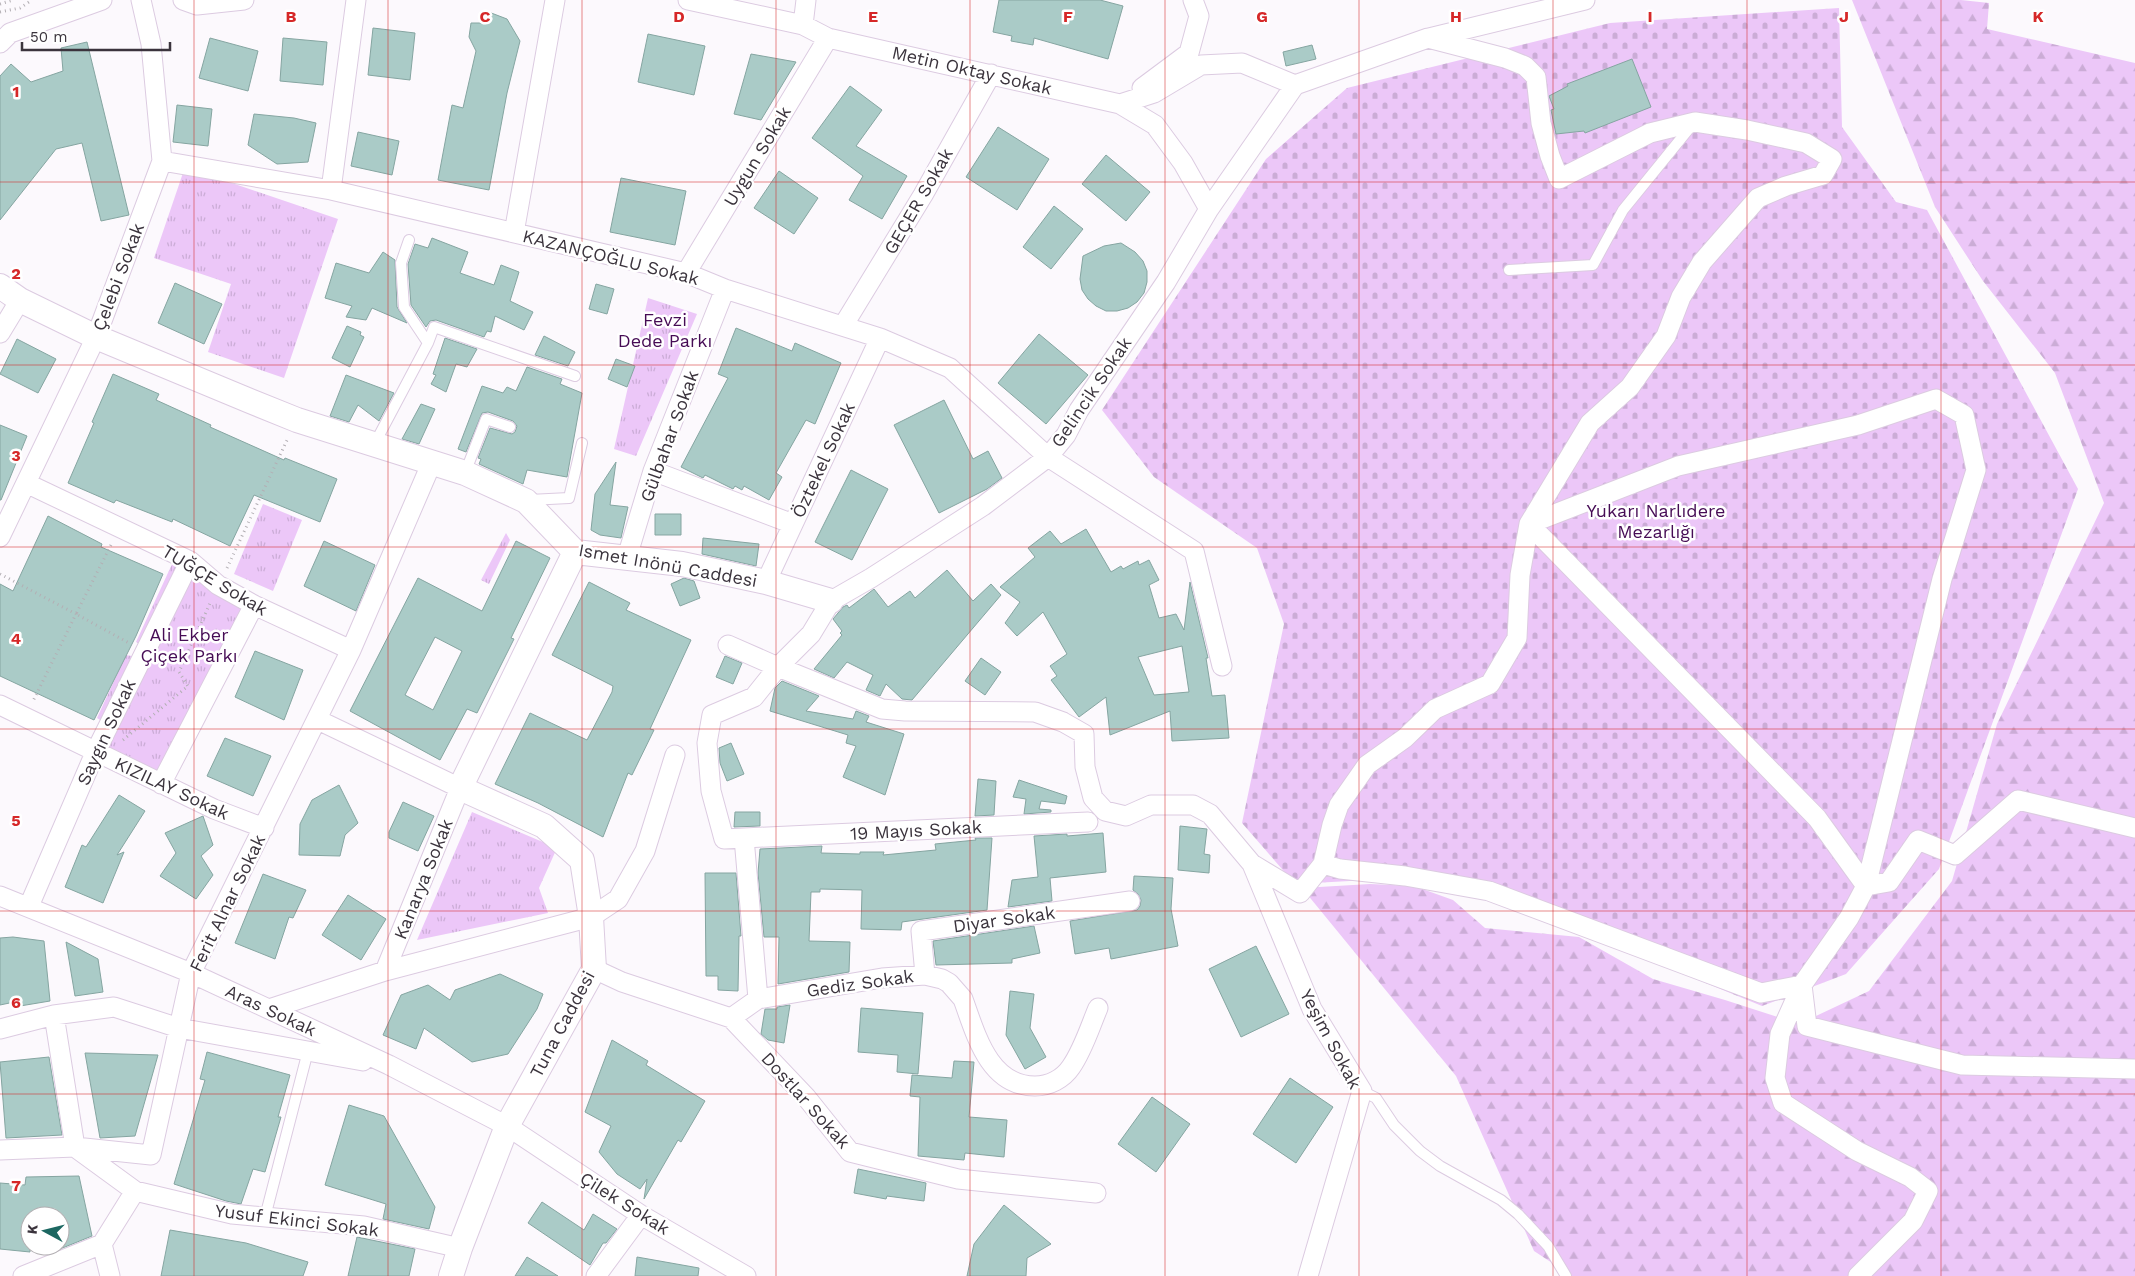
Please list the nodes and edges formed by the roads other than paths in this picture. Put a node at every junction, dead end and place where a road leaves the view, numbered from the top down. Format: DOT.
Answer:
graph roads {
  1 [pos="102,0"];
  2 [pos="141,0"];
  3 [pos="183,0"];
  4 [pos="244,0"];
  5 [pos="356,0"];
  6 [pos="555,0"];
  7 [pos="688,0"];
  8 [pos="806,0"];
  9 [pos="1194,0"];
  10 [pos="1584,0"];
  11 [pos="802,25"];
  12 [pos="828,38"];
  13 [pos="1428,38"];
  14 [pos="0,43"];
  15 [pos="990,74"];
  16 [pos="1295,85"];
  17 [pos="1120,104"];
  18 [pos="1695,122"];
  19 [pos="162,161"];
  20 [pos="332,190"];
  21 [pos="1210,209"];
  22 [pos="514,233"];
  23 [pos="409,240"];
  24 [pos="1509,270"];
  25 [pos="686,273"];
  26 [pos="0,286"];
  27 [pos="725,289"];
  28 [pos="20,300"];
  29 [pos="843,326"];
  30 [pos="0,332"];
  31 [pos="96,337"];
  32 [pos="880,338"];
  33 [pos="428,343"];
  34 [pos="575,376"];
  35 [pos="510,427"];
  36 [pos="365,441"];
  37 [pos="582,444"];
  38 [pos="1048,457"];
  39 [pos="432,462"];
  40 [pos="653,471"];
  41 [pos="465,473"];
  42 [pos="26,483"];
  43 [pos="526,501"];
  44 [pos="4,517"];
  45 [pos="793,524"];
  46 [pos="1529,524"];
  47 [pos="0,537"];
  48 [pos="575,552"];
  49 [pos="627,557"];
  50 [pos="190,561"];
  51 [pos="766,582"];
  52 [pos="831,600"];
  53 [pos="254,605"];
  54 [pos="728,645"];
  55 [pos="351,650"];
  56 [pos="1222,666"];
  57 [pos="778,667"];
  58 [pos="0,705"];
  59 [pos="318,720"];
  60 [pos="95,753"];
  61 [pos="675,755"];
  62 [pos="162,784"];
  63 [pos="460,788"];
  64 [pos="1088,822"];
  65 [pos="264,828"];
  66 [pos="2135,828"];
  67 [pos="744,838"];
  68 [pos="1252,864"];
  69 [pos="1323,864"];
  70 [pos="1866,886"];
  71 [pos="0,896"];
  72 [pos="1130,901"];
  73 [pos="29,906"];
  74 [pos="0,907"];
  75 [pos="591,917"];
  76 [pos="594,969"];
  77 [pos="385,970"];
  78 [pos="191,973"];
  79 [pos="925,975"];
  80 [pos="1802,985"];
  81 [pos="758,998"];
  82 [pos="1098,1008"];
  83 [pos="269,1009"];
  84 [pos="54,1015"];
  85 [pos="731,1018"];
  86 [pos="179,1028"];
  87 [pos="0,1029"];
  88 [pos="308,1051"];
  89 [pos="389,1065"];
  90 [pos="2135,1070"];
  91 [pos="1362,1090"];
  92 [pos="507,1126"];
  93 [pos="75,1147"];
  94 [pos="0,1150"];
  95 [pos="134,1191"];
  96 [pos="1096,1193"];
  97 [pos="641,1215"];
  98 [pos="265,1217"];
  99 [pos="102,1244"];
  100 [pos="460,1248"];
  101 [pos="23,1276"];
  102 [pos="110,1276"];
  103 [pos="451,1276"];
  104 [pos="596,1276"];
  105 [pos="746,1276"];
  106 [pos="1308,1276"];
  107 [pos="1566,1276"];
  108 [pos="1858,1276"];
  1 -- 14 [label="street"];
  2 -- 19 [label="street, Çelebi Sokak"];
  3 -- 4 [label="street"];
  5 -- 20 [label="street"];
  6 -- 22 [label="street"];
  7 -- 11 [label="street, Metin Oktay Sokak"];
  8 -- 11 [label="street"];
  9 -- 17 [label="street"];
  10 -- 13 [label="street"];
  11 -- 12 [label="street, Metin Oktay Sokak"];
  12 -- 15 [label="street, Metin Oktay Sokak"];
  12 -- 25 [label="street, Uygun Sokak"];
  13 -- 16 [label="street"];
  13 -- 18 [label="street"];
  15 -- 17 [label="street, Metin Oktay Sokak"];
  15 -- 29 [label="street, GEÇER Sokak"];
  16 -- 17 [label="street"];
  16 -- 21 [label="street, Gelincik Sokak"];
  17 -- 21 [label="street, Metin Oktay Sokak"];
  18 -- 24 [label="lane"];
  18 -- 46 [label="street"];
  19 -- 20 [label="street, KAZANÇOĞLU Sokak"];
  19 -- 31 [label="street, Çelebi Sokak"];
  20 -- 22 [label="street, KAZANÇOĞLU Sokak"];
  21 -- 38 [label="street, Gelincik Sokak"];
  22 -- 25 [label="street, KAZANÇOĞLU Sokak"];
  23 -- 33 [label="lane"];
  25 -- 27 [label="street, KAZANÇOĞLU Sokak"];
  26 -- 28 [label="street, Ismet Inönü Caddesi"];
  27 -- 29 [label="street, KAZANÇOĞLU Sokak"];
  27 -- 40 [label="street, Gülbahar Sokak"];
  28 -- 30 [label="street"];
  28 -- 31 [label="street, Ismet Inönü Caddesi"];
  29 -- 32 [label="street, KAZANÇOĞLU Sokak"];
  31 -- 36 [label="street, Ismet Inönü Caddesi"];
  31 -- 42 [label="street, Çelebi Sokak"];
  32 -- 38 [label="street, KAZANÇOĞLU Sokak"];
  32 -- 45 [label="street, Öztekel Sokak"];
  33 -- 34 [label="lane"];
  33 -- 36 [label="lane"];
  35 -- 41 [label="lane"];
  36 -- 39 [label="street, Ismet Inönü Caddesi"];
  37 -- 43 [label="lane"];
  38 -- 52 [label="street, Gelincik Sokak"];
  38 -- 56 [label="street, KAZANÇOĞLU Sokak"];
  39 -- 41 [label="street, Ismet Inönü Caddesi"];
  39 -- 55 [label="street, Ferit Alnar Sokak"];
  40 -- 45 [label="street"];
  40 -- 49 [label="street, Gülbahar Sokak"];
  41 -- 43 [label="street, Ismet Inönü Caddesi"];
  42 -- 44 [label="street, Çelebi Sokak"];
  42 -- 50 [label="street, TUĞÇE Sokak"];
  43 -- 48 [label="street, Ismet Inönü Caddesi"];
  44 -- 47 [label="street, Çelebi Sokak"];
  45 -- 51 [label="street, Öztekel Sokak"];
  46 -- 69 [label="street"];
  46 -- 70 [label="street"];
  46 -- 70 [label="street"];
  48 -- 49 [label="street, Ismet Inönü Caddesi"];
  48 -- 63 [label="street"];
  49 -- 51 [label="street, Ismet Inönü Caddesi"];
  50 -- 53 [label="street, TUĞÇE Sokak"];
  50 -- 60 [label="street, Saygın Sokak"];
  51 -- 52 [label="street, Ismet Inönü Caddesi"];
  52 -- 57 [label="street"];
  53 -- 55 [label="street, TUĞÇE Sokak"];
  53 -- 62 [label="street"];
  54 -- 57 [label="street"];
  55 -- 59 [label="street, Ferit Alnar Sokak"];
  57 -- 67 [label="street, 19 Mayıs Sokak"];
  57 -- 68 [label="street"];
  58 -- 60 [label="street, KIZILAY Sokak"];
  59 -- 63 [label="street"];
  59 -- 65 [label="street, Ferit Alnar Sokak"];
  60 -- 62 [label="street, KIZILAY Sokak"];
  60 -- 73 [label="street, Saygın Sokak"];
  61 -- 75 [label="street"];
  62 -- 65 [label="street, KIZILAY Sokak"];
  63 -- 75 [label="street, Tuna Caddesi"];
  63 -- 77 [label="street, Kanarya Sokak"];
  64 -- 67 [label="street, 19 Mayıs Sokak"];
  65 -- 78 [label="street, Ferit Alnar Sokak"];
  66 -- 70 [label="street"];
  67 -- 81 [label="street"];
  68 -- 69 [label="street"];
  68 -- 91 [label="street, Yeşim Sokak"];
  69 -- 80 [label="street"];
  70 -- 80 [label="street"];
  71 -- 73 [label="street, Aras Sokak"];
  72 -- 79 [label="street, Diyar Sokak"];
  73 -- 74 [label="street"];
  73 -- 78 [label="street, Aras Sokak"];
  75 -- 76 [label="street, Tuna Caddesi"];
  75 -- 77 [label="street"];
  76 -- 85 [label="street, Dostlar Sokak"];
  76 -- 92 [label="street, Tuna Caddesi"];
  77 -- 83 [label="street"];
  78 -- 83 [label="street, Aras Sokak"];
  78 -- 86 [label="street, Ferit Alnar Sokak"];
  79 -- 81 [label="street, Gediz Sokak"];
  79 -- 82 [label="street, Gediz Sokak"];
  80 -- 90 [label="street"];
  80 -- 108 [label="street"];
  81 -- 85 [label="street"];
  83 -- 89 [label="street, Aras Sokak"];
  84 -- 86 [label="street"];
  84 -- 87 [label="street"];
  84 -- 93 [label="street"];
  85 -- 96 [label="street, Dostlar Sokak"];
  86 -- 88 [label="street"];
  86 -- 93 [label="street, Ferit Alnar Sokak"];
  88 -- 89 [label="street"];
  88 -- 98 [label="lane"];
  89 -- 92 [label="street, Aras Sokak"];
  91 -- 106 [label="street, Yeşim Sokak"];
  91 -- 107 [label="lane"];
  92 -- 97 [label="street, Çilek Sokak"];
  92 -- 100 [label="street, Tuna Caddesi"];
  93 -- 94 [label="street"];
  93 -- 95 [label="street"];
  95 -- 98 [label="street, Yusuf Ekinci Sokak"];
  95 -- 99 [label="street"];
  97 -- 104 [label="street"];
  97 -- 105 [label="street, Çilek Sokak"];
  98 -- 100 [label="street, Yusuf Ekinci Sokak"];
  99 -- 101 [label="street"];
  99 -- 102 [label="street"];
  100 -- 103 [label="street, Tuna Caddesi"];
}
